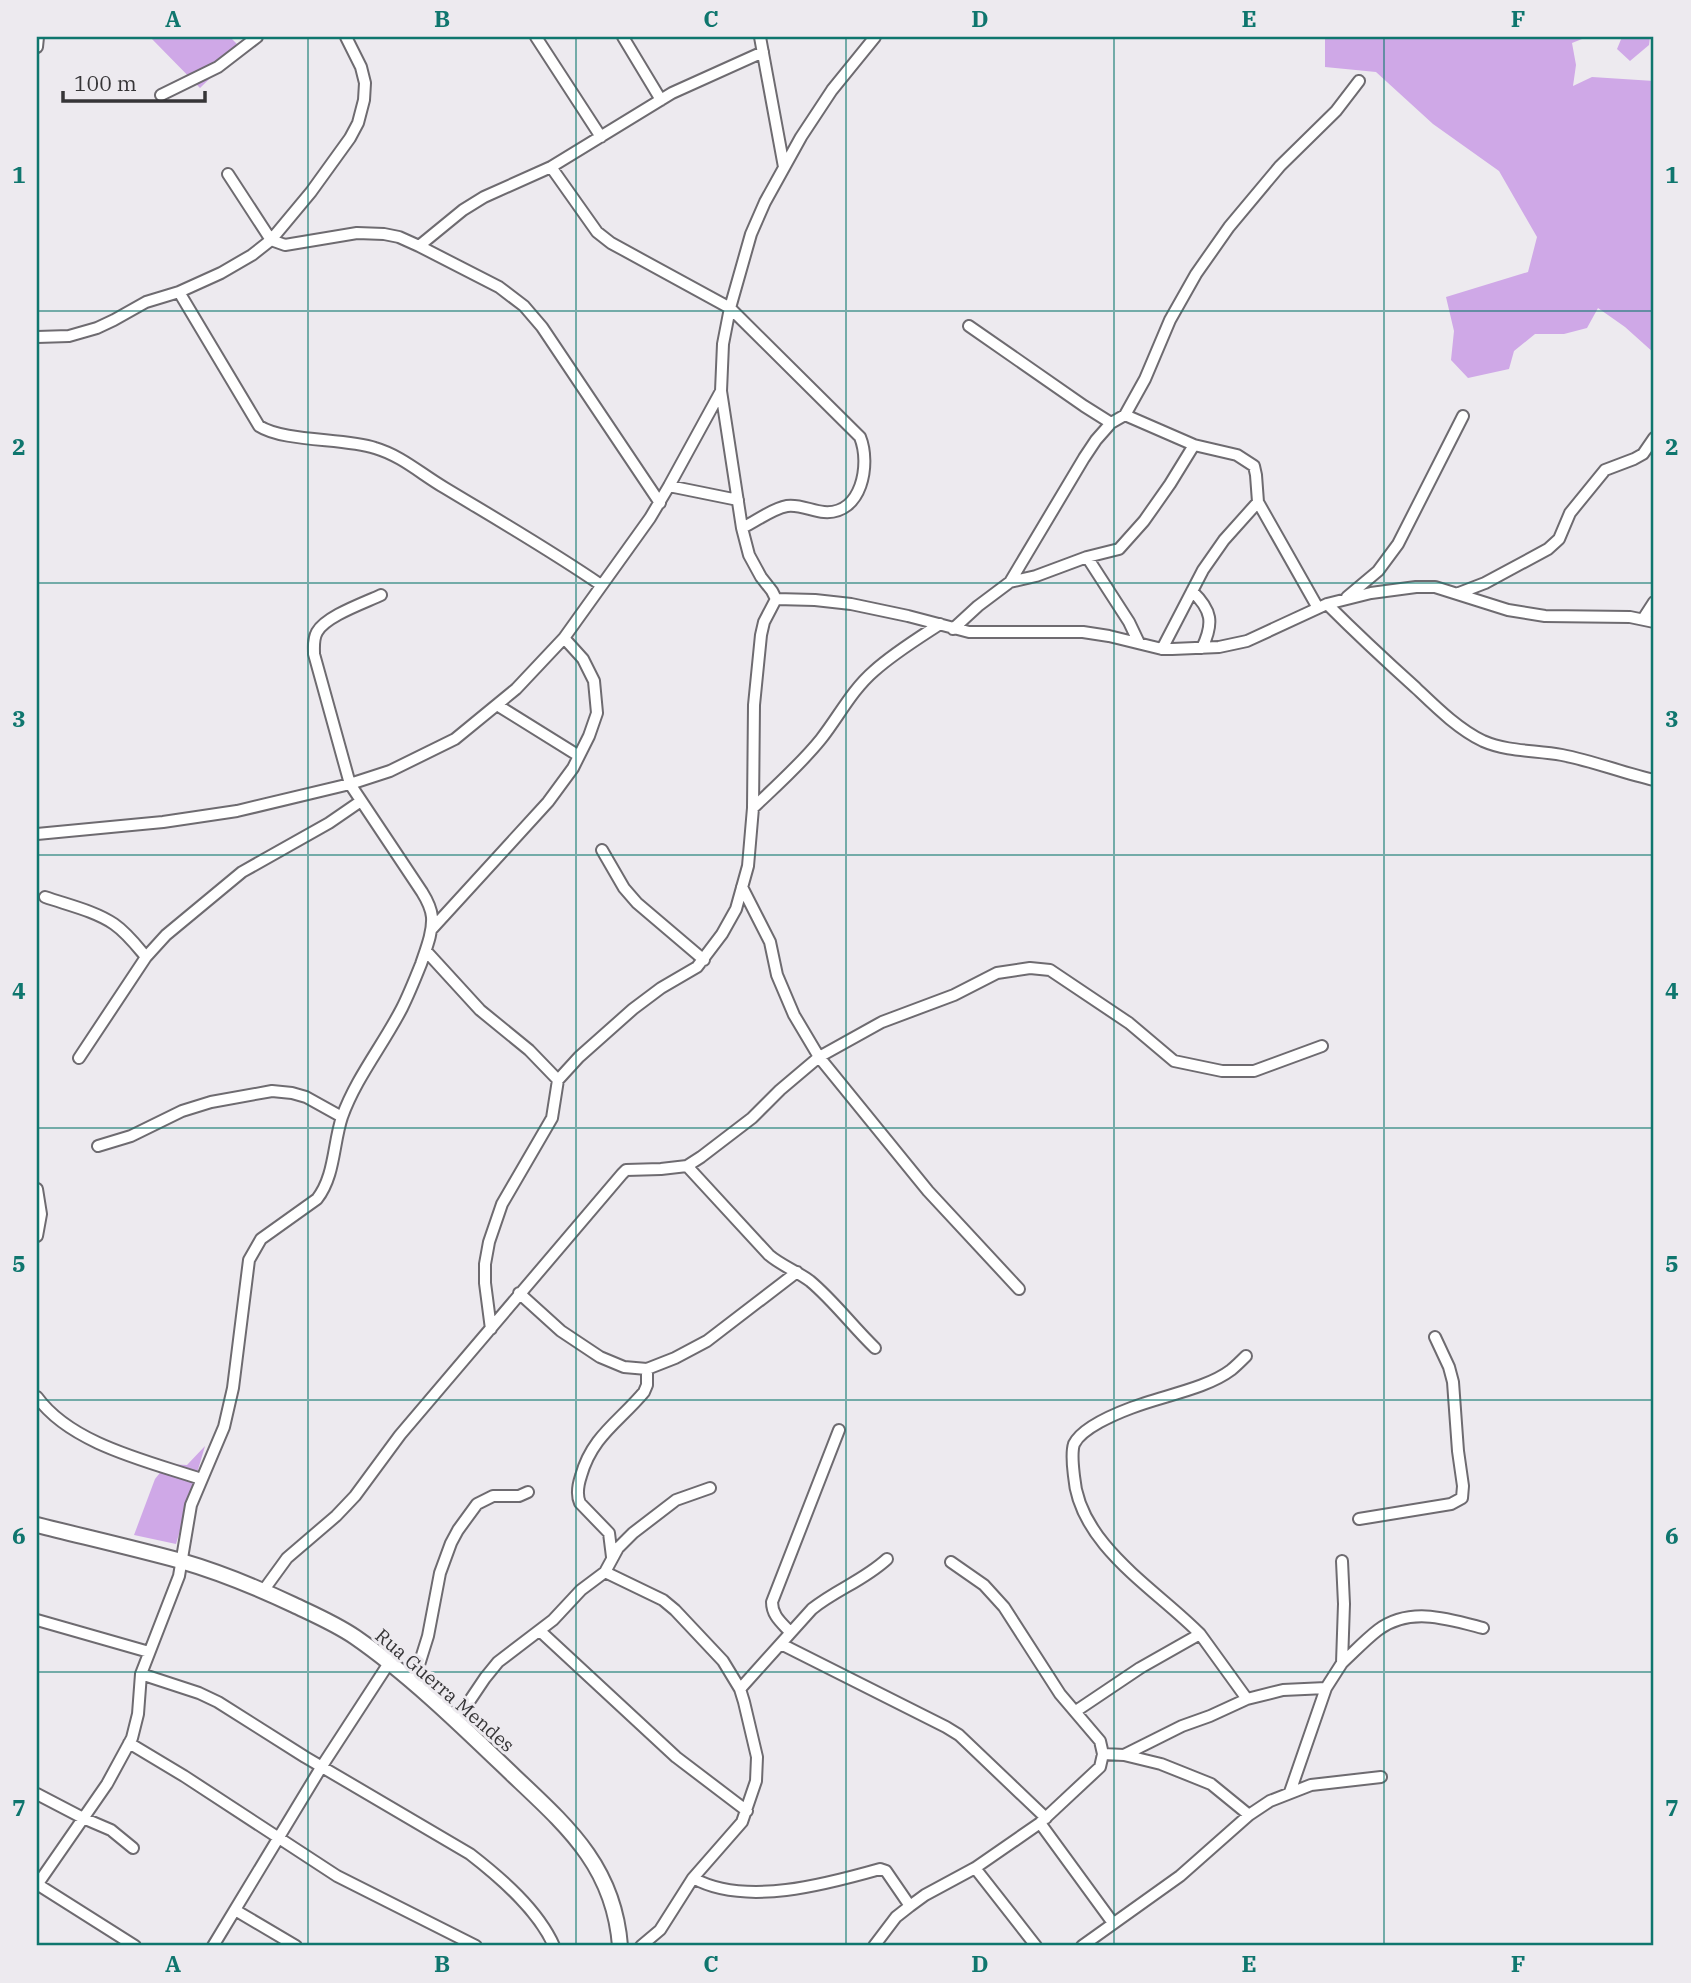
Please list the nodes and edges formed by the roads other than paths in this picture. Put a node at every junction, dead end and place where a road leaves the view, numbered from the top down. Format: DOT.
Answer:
graph roads {
  1 [pos="38,37"];
  2 [pos="257,37"];
  3 [pos="346,37"];
  4 [pos="536,37"];
  5 [pos="623,37"];
  6 [pos="760,37"];
  7 [pos="875,37"];
  8 [pos="37,47"];
  9 [pos="763,52"];
  10 [pos="1359,81"];
  11 [pos="162,94"];
  12 [pos="661,100"];
  13 [pos="601,137"];
  14 [pos="551,167"];
  15 [pos="784,167"];
  16 [pos="228,174"];
  17 [pos="271,240"];
  18 [pos="419,246"];
  19 [pos="179,292"];
  20 [pos="730,308"];
  21 [pos="969,326"];
  22 [pos="37,337"];
  23 [pos="721,391"];
  24 [pos="1125,415"];
  25 [pos="1463,416"];
  26 [pos="1111,423"];
  27 [pos="1654,438"];
  28 [pos="1194,445"];
  29 [pos="669,486"];
  30 [pos="737,499"];
  31 [pos="1258,502"];
  32 [pos="660,503"];
  33 [pos="743,528"];
  34 [pos="1087,557"];
  35 [pos="1010,582"];
  36 [pos="601,585"];
  37 [pos="1192,591"];
  38 [pos="1459,593"];
  39 [pos="381,595"];
  40 [pos="775,599"];
  41 [pos="1345,599"];
  42 [pos="1653,605"];
  43 [pos="1323,606"];
  44 [pos="1649,620"];
  45 [pos="940,624"];
  46 [pos="953,629"];
  47 [pos="564,638"];
  48 [pos="1139,643"];
  49 [pos="1202,648"];
  50 [pos="1162,649"];
  51 [pos="497,705"];
  52 [pos="579,756"];
  53 [pos="1654,780"];
  54 [pos="350,785"];
  55 [pos="361,801"];
  56 [pos="753,808"];
  57 [pos="37,834"];
  58 [pos="602,850"];
  59 [pos="742,887"];
  60 [pos="46,897"];
  61 [pos="431,930"];
  62 [pos="426,951"];
  63 [pos="146,957"];
  64 [pos="704,960"];
  65 [pos="1322,1046"];
  66 [pos="819,1057"];
  67 [pos="79,1058"];
  68 [pos="558,1080"];
  69 [pos="342,1117"];
  70 [pos="98,1146"];
  71 [pos="687,1166"];
  72 [pos="37,1189"];
  73 [pos="37,1236"];
  74 [pos="797,1272"];
  75 [pos="1019,1289"];
  76 [pos="519,1293"];
  77 [pos="491,1329"];
  78 [pos="1435,1337"];
  79 [pos="875,1348"];
  80 [pos="1246,1356"];
  81 [pos="648,1369"];
  82 [pos="37,1397"];
  83 [pos="839,1430"];
  84 [pos="201,1479"];
  85 [pos="710,1488"];
  86 [pos="528,1492"];
  87 [pos="1359,1519"];
  88 [pos="37,1525"];
  89 [pos="887,1559"];
  90 [pos="612,1560"];
  91 [pos="1342,1561"];
  92 [pos="182,1562"];
  93 [pos="951,1562"];
  94 [pos="605,1572"];
  95 [pos="263,1591"];
  96 [pos="37,1620"];
  97 [pos="1483,1628"];
  98 [pos="540,1631"];
  99 [pos="790,1632"];
  100 [pos="1200,1634"];
  101 [pos="781,1644"];
  102 [pos="149,1651"];
  103 [pos="389,1663"];
  104 [pos="1342,1663"];
  105 [pos="141,1674"];
  106 [pos="414,1684"];
  107 [pos="1326,1688"];
  108 [pos="740,1689"];
  109 [pos="1247,1699"];
  110 [pos="1076,1711"];
  111 [pos="456,1721"];
  112 [pos="130,1743"];
  113 [pos="1103,1754"];
  114 [pos="1124,1755"];
  115 [pos="322,1766"];
  116 [pos="1381,1777"];
  117 [pos="1290,1792"];
  118 [pos="37,1794"];
  119 [pos="747,1811"];
  120 [pos="1249,1815"];
  121 [pos="83,1818"];
  122 [pos="1043,1820"];
  123 [pos="278,1839"];
  124 [pos="133,1848"];
  125 [pos="975,1868"];
  126 [pos="693,1878"];
  127 [pos="37,1884"];
  128 [pos="910,1906"];
  129 [pos="235,1910"];
  130 [pos="1113,1923"];
  131 [pos="135,1946"];
  132 [pos="213,1946"];
  133 [pos="296,1946"];
  134 [pos="476,1946"];
  135 [pos="554,1946"];
  136 [pos="620,1946"];
  137 [pos="641,1946"];
  138 [pos="874,1946"];
  139 [pos="1036,1946"];
  140 [pos="1082,1946"];
  1 -- 8 [label="street"];
  2 -- 11 [label="street"];
  3 -- 17 [label="street"];
  4 -- 13 [label="street"];
  5 -- 12 [label="street"];
  6 -- 9 [label="street"];
  7 -- 15 [label="street"];
  9 -- 12 [label="street"];
  9 -- 15 [label="street"];
  10 -- 24 [label="street"];
  12 -- 13 [label="street"];
  13 -- 14 [label="street"];
  14 -- 18 [label="street"];
  14 -- 20 [label="street"];
  15 -- 20 [label="street"];
  16 -- 17 [label="street"];
  17 -- 18 [label="street"];
  17 -- 19 [label="street"];
  18 -- 32 [label="street"];
  19 -- 22 [label="street"];
  19 -- 36 [label="street"];
  20 -- 23 [label="street"];
  20 -- 33 [label="street"];
  21 -- 26 [label="street"];
  23 -- 29 [label="street"];
  23 -- 30 [label="street"];
  24 -- 26 [label="street"];
  24 -- 28 [label="street"];
  25 -- 41 [label="street"];
  26 -- 35 [label="street"];
  27 -- 38 [label="street"];
  28 -- 31 [label="street"];
  28 -- 34 [label="street"];
  29 -- 30 [label="street"];
  29 -- 32 [label="street"];
  30 -- 33 [label="street"];
  31 -- 37 [label="street"];
  31 -- 43 [label="street"];
  32 -- 36 [label="street"];
  33 -- 40 [label="street"];
  34 -- 35 [label="street"];
  34 -- 48 [label="street"];
  35 -- 46 [label="street"];
  36 -- 47 [label="street"];
  37 -- 49 [label="street"];
  37 -- 50 [label="street"];
  38 -- 41 [label="street"];
  38 -- 44 [label="street"];
  39 -- 54 [label="street"];
  40 -- 45 [label="street"];
  40 -- 56 [label="street"];
  41 -- 43 [label="street"];
  42 -- 44 [label="street"];
  43 -- 49 [label="street"];
  43 -- 53 [label="street"];
  45 -- 46 [label="street"];
  45 -- 56 [label="street"];
  46 -- 48 [label="street"];
  47 -- 51 [label="street"];
  47 -- 52 [label="street"];
  48 -- 50 [label="street"];
  49 -- 50 [label="street"];
  51 -- 52 [label="street"];
  51 -- 54 [label="street"];
  52 -- 61 [label="street"];
  54 -- 55 [label="street"];
  54 -- 57 [label="street"];
  55 -- 61 [label="street"];
  55 -- 63 [label="street"];
  56 -- 59 [label="street"];
  58 -- 64 [label="street"];
  59 -- 64 [label="street"];
  59 -- 66 [label="street"];
  60 -- 63 [label="street"];
  61 -- 62 [label="street"];
  62 -- 68 [label="street"];
  62 -- 69 [label="street"];
  63 -- 67 [label="street"];
  64 -- 68 [label="street"];
  65 -- 66 [label="street"];
  66 -- 71 [label="street"];
  66 -- 75 [label="street"];
  68 -- 77 [label="street"];
  69 -- 70 [label="street"];
  69 -- 84 [label="street"];
  71 -- 74 [label="street"];
  71 -- 76 [label="street"];
  72 -- 73 [label="street"];
  74 -- 79 [label="street"];
  74 -- 81 [label="street"];
  76 -- 77 [label="street"];
  76 -- 81 [label="street"];
  77 -- 95 [label="street"];
  78 -- 87 [label="street"];
  80 -- 100 [label="street"];
  81 -- 90 [label="street"];
  82 -- 84 [label="street"];
  83 -- 99 [label="street"];
  84 -- 92 [label="street"];
  85 -- 90 [label="street"];
  86 -- 106 [label="street"];
  88 -- 92 [label="street, Rua Guerra Mendes"];
  89 -- 99 [label="street"];
  90 -- 94 [label="street"];
  91 -- 104 [label="street"];
  92 -- 95 [label="street, Rua Guerra Mendes"];
  92 -- 102 [label="street"];
  93 -- 110 [label="street"];
  94 -- 98 [label="street"];
  94 -- 108 [label="street"];
  95 -- 103 [label="street, Rua Guerra Mendes"];
  96 -- 102 [label="street"];
  97 -- 104 [label="street"];
  98 -- 111 [label="street"];
  98 -- 119 [label="street"];
  99 -- 101 [label="street"];
  100 -- 109 [label="street"];
  100 -- 110 [label="street"];
  101 -- 108 [label="street"];
  101 -- 122 [label="street"];
  102 -- 105 [label="street"];
  103 -- 106 [label="street, Rua Guerra Mendes"];
  103 -- 115 [label="street"];
  104 -- 107 [label="street"];
  105 -- 112 [label="street"];
  105 -- 115 [label="street"];
  106 -- 111 [label="street, Rua Guerra Mendes"];
  107 -- 109 [label="street"];
  107 -- 117 [label="street"];
  108 -- 119 [label="street"];
  109 -- 114 [label="street"];
  110 -- 113 [label="street"];
  111 -- 136 [label="street, Rua Guerra Mendes"];
  112 -- 121 [label="street"];
  112 -- 123 [label="street"];
  113 -- 114 [label="street"];
  113 -- 122 [label="street"];
  114 -- 120 [label="street"];
  115 -- 123 [label="street"];
  115 -- 135 [label="street"];
  116 -- 117 [label="street"];
  117 -- 120 [label="street"];
  118 -- 121 [label="street"];
  119 -- 126 [label="street"];
  120 -- 130 [label="street"];
  121 -- 124 [label="street"];
  121 -- 127 [label="street"];
  122 -- 125 [label="street"];
  122 -- 130 [label="street"];
  123 -- 129 [label="street"];
  123 -- 134 [label="street"];
  125 -- 128 [label="street"];
  125 -- 139 [label="street"];
  126 -- 128 [label="street"];
  126 -- 137 [label="street"];
  127 -- 131 [label="street"];
  128 -- 138 [label="street"];
  129 -- 132 [label="street"];
  129 -- 133 [label="street"];
  130 -- 140 [label="street"];
}
